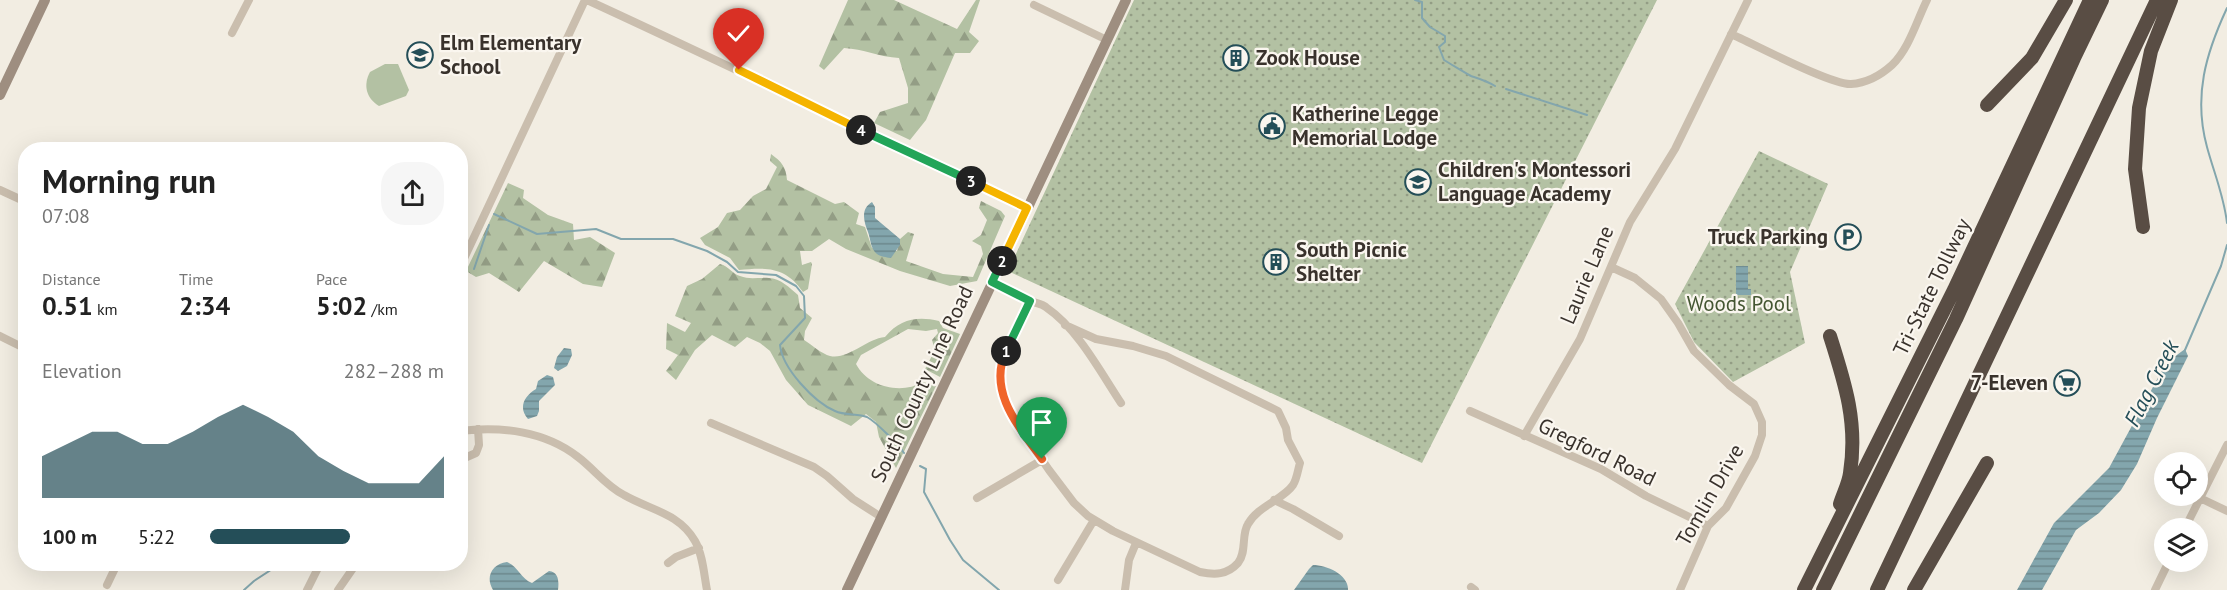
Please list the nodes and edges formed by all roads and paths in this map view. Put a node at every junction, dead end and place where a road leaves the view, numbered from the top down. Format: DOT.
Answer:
graph roads {
  1 [pos="45,0"];
  2 [pos="249,0"];
  3 [pos="586,0"];
  4 [pos="1126,0"];
  5 [pos="1748,0"];
  6 [pos="1927,0"];
  7 [pos="2066,0"];
  8 [pos="2090,0"];
  9 [pos="2102,0"];
  10 [pos="2157,0"];
  11 [pos="2171,0"];
  12 [pos="1034,5"];
  13 [pos="232,33"];
  14 [pos="1731,33"];
  15 [pos="1107,40"];
  16 [pos="2,88"];
  17 [pos="1986,105"];
  18 [pos="0,190"];
  19 [pos="18,198"];
  20 [pos="1027,208"];
  21 [pos="2143,227"];
  22 [pos="468,250"];
  23 [pos="1611,267"];
  24 [pos="992,282"];
  25 [pos="1030,301"];
  26 [pos="1065,325"];
  27 [pos="0,336"];
  28 [pos="1830,336"];
  29 [pos="1096,339"];
  30 [pos="18,345"];
  31 [pos="1089,355"];
  32 [pos="1121,404"];
  33 [pos="1470,411"];
  34 [pos="711,423"];
  35 [pos="478,429"];
  36 [pos="468,430"];
  37 [pos="1524,436"];
  38 [pos="2227,445"];
  39 [pos="468,456"];
  40 [pos="1042,459"];
  41 [pos="1987,463"];
  42 [pos="2208,482"];
  43 [pos="977,498"];
  44 [pos="1274,500"];
  45 [pos="2208,502"];
  46 [pos="2227,511"];
  47 [pos="881,517"];
  48 [pos="1094,520"];
  49 [pos="1708,526"];
  50 [pos="1339,536"];
  51 [pos="1136,543"];
  52 [pos="1827,543"];
  53 [pos="699,549"];
  54 [pos="668,563"];
  55 [pos="113,571"];
  56 [pos="316,571"];
  57 [pos="351,571"];
  58 [pos="2164,572"];
  59 [pos="1058,580"];
  60 [pos="106,585"];
  61 [pos="307,590"];
  62 [pos="338,590"];
  63 [pos="707,590"];
  64 [pos="847,590"];
  65 [pos="1125,590"];
  66 [pos="1680,590"];
  67 [pos="1804,590"];
  68 [pos="1823,590"];
  69 [pos="1877,590"];
  70 [pos="1914,590"];
  71 [pos="2155,590"];
  1 -- 16 [label="main road"];
  2 -- 13 [label="street"];
  3 -- 20 [label="street"];
  3 -- 22 [label="street"];
  4 -- 15 [label="main road, South County Line Road"];
  5 -- 14 [label="street, Laurie Lane"];
  6 -- 14 [label="street"];
  7 -- 17 [label="highway"];
  8 -- 52 [label="highway, Tri-State Tollway"];
  9 -- 68 [label="highway, Tri-State Tollway"];
  10 -- 69 [label="highway"];
  11 -- 21 [label="highway"];
  12 -- 15 [label="street"];
  14 -- 23 [label="street, Laurie Lane"];
  15 -- 20 [label="main road, South County Line Road"];
  18 -- 19 [label="street"];
  20 -- 24 [label="main road, South County Line Road"];
  23 -- 37 [label="street, Laurie Lane"];
  23 -- 49 [label="street, Tomlin Drive"];
  24 -- 25 [label="street"];
  24 -- 47 [label="main road, South County Line Road"];
  25 -- 26 [label="street"];
  25 -- 40 [label="street"];
  26 -- 29 [label="street"];
  26 -- 31 [label="street"];
  27 -- 30 [label="street"];
  28 -- 52 [label="highway"];
  29 -- 31 [label="street"];
  29 -- 44 [label="street"];
  31 -- 32 [label="street"];
  33 -- 37 [label="street, Gregford Road"];
  34 -- 47 [label="street"];
  35 -- 36 [label="street"];
  35 -- 39 [label="street"];
  35 -- 53 [label="street"];
  37 -- 49 [label="street, Gregford Road"];
  38 -- 42 [label="street"];
  40 -- 43 [label="street"];
  40 -- 48 [label="street"];
  41 -- 70 [label="highway"];
  44 -- 50 [label="street"];
  44 -- 51 [label="street"];
  45 -- 46 [label="street"];
  47 -- 64 [label="main road, South County Line Road"];
  48 -- 51 [label="street"];
  48 -- 59 [label="street"];
  49 -- 66 [label="street, Tomlin Drive"];
  51 -- 65 [label="street"];
  52 -- 67 [label="highway, Tri-State Tollway"];
  53 -- 54 [label="street"];
  53 -- 63 [label="street"];
  55 -- 60 [label="street"];
  56 -- 61 [label="street"];
  57 -- 62 [label="street"];
  58 -- 71 [label="street"];
}
